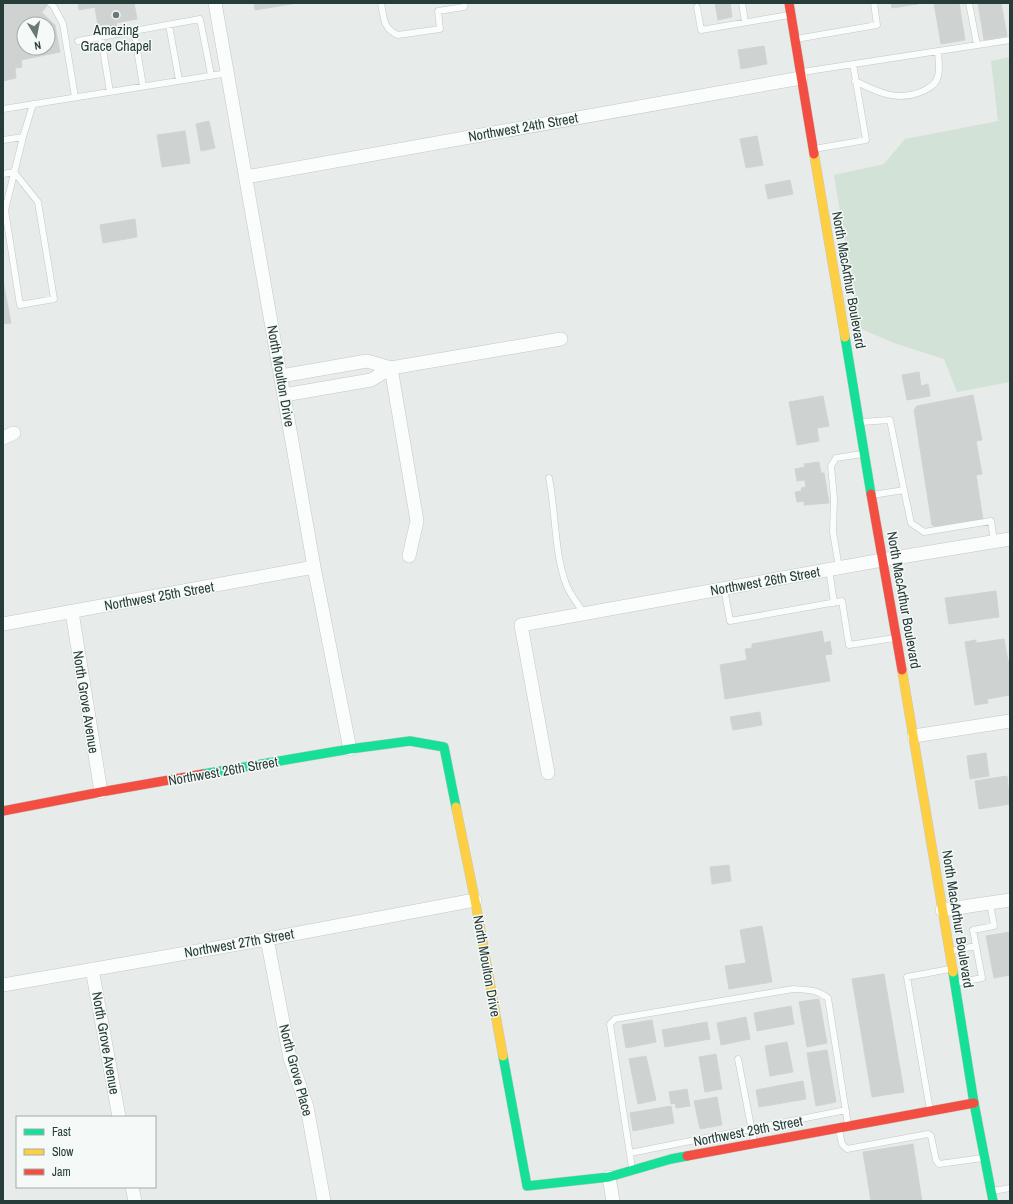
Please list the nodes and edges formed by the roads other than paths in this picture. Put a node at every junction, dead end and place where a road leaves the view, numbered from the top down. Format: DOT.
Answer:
graph roads {
  1 [pos="50,3"];
  2 [pos="216,3"];
  3 [pos="382,3"];
  4 [pos="465,3"];
  5 [pos="742,3"];
  6 [pos="789,3"];
  7 [pos="874,3"];
  8 [pos="969,3"];
  9 [pos="697,7"];
  10 [pos="791,14"];
  11 [pos="745,22"];
  12 [pos="169,24"];
  13 [pos="134,31"];
  14 [pos="100,37"];
  15 [pos="795,40"];
  16 [pos="1010,40"];
  17 [pos="78,41"];
  18 [pos="977,45"];
  19 [pos="938,51"];
  20 [pos="852,64"];
  21 [pos="228,73"];
  22 [pos="211,75"];
  23 [pos="801,75"];
  24 [pos="179,80"];
  25 [pos="855,81"];
  26 [pos="143,86"];
  27 [pos="110,92"];
  28 [pos="75,97"];
  29 [pos="33,104"];
  30 [pos="3,109"];
  31 [pos="22,137"];
  32 [pos="3,140"];
  33 [pos="813,150"];
  34 [pos="14,172"];
  35 [pos="3,174"];
  36 [pos="246,177"];
  37 [pos="4,210"];
  38 [pos="561,338"];
  39 [pos="338,366"];
  40 [pos="391,368"];
  41 [pos="281,376"];
  42 [pos="341,385"];
  43 [pos="284,395"];
  44 [pos="859,422"];
  45 [pos="864,454"];
  46 [pos="549,478"];
  47 [pos="904,490"];
  48 [pos="872,495"];
  49 [pos="1010,539"];
  50 [pos="994,542"];
  51 [pos="409,556"];
  52 [pos="882,560"];
  53 [pos="314,567"];
  54 [pos="834,569"];
  55 [pos="724,588"];
  56 [pos="834,603"];
  57 [pos="72,612"];
  58 [pos="584,613"];
  59 [pos="3,624"];
  60 [pos="896,638"];
  61 [pos="1010,720"];
  62 [pos="914,736"];
  63 [pos="444,747"];
  64 [pos="350,749"];
  65 [pos="548,773"];
  66 [pos="101,792"];
  67 [pos="3,811"];
  68 [pos="475,900"];
  69 [pos="1010,900"];
  70 [pos="990,903"];
  71 [pos="942,910"];
  72 [pos="267,939"];
  73 [pos="976,946"];
  74 [pos="949,951"];
  75 [pos="92,969"];
  76 [pos="952,969"];
  77 [pos="954,983"];
  78 [pos="3,985"];
  79 [pos="738,1059"];
  80 [pos="974,1103"];
  81 [pos="846,1110"];
  82 [pos="931,1111"];
  83 [pos="119,1116"];
  84 [pos="849,1126"];
  85 [pos="838,1128"];
  86 [pos="751,1129"];
  87 [pos="754,1144"];
  88 [pos="630,1153"];
  89 [pos="985,1158"];
  90 [pos="633,1170"];
  91 [pos="609,1177"];
  92 [pos="527,1186"];
  93 [pos="132,1188"];
  94 [pos="1010,1188"];
  95 [pos="991,1191"];
  96 [pos="134,1201"];
  97 [pos="324,1201"];
  98 [pos="614,1201"];
  99 [pos="993,1201"];
  1 -- 28 [label="lane"];
  2 -- 21 [label="street, North Moulton Drive"];
  3 -- 4 [label="lane"];
  5 -- 11 [label="lane"];
  6 -- 10 [label="street, North MacArthur Boulevard"];
  7 -- 15 [label="lane"];
  8 -- 18 [label="lane"];
  9 -- 11 [label="lane"];
  10 -- 11 [label="lane"];
  10 -- 15 [label="street, North MacArthur Boulevard"];
  12 -- 13 [label="lane"];
  12 -- 22 [label="lane"];
  12 -- 24 [label="lane"];
  13 -- 14 [label="lane"];
  13 -- 26 [label="lane"];
  14 -- 17 [label="lane"];
  14 -- 27 [label="lane"];
  15 -- 23 [label="street, North MacArthur Boulevard"];
  16 -- 18 [label="lane"];
  18 -- 19 [label="lane"];
  19 -- 20 [label="lane"];
  19 -- 25 [label="lane"];
  20 -- 23 [label="lane"];
  20 -- 25 [label="lane"];
  21 -- 22 [label="lane"];
  21 -- 36 [label="street, North Moulton Drive"];
  22 -- 24 [label="lane"];
  23 -- 33 [label="street, North MacArthur Boulevard"];
  23 -- 36 [label="street, Northwest 24th Street"];
  24 -- 26 [label="lane"];
  25 -- 33 [label="lane"];
  26 -- 27 [label="lane"];
  27 -- 28 [label="lane"];
  28 -- 29 [label="lane"];
  29 -- 30 [label="lane"];
  29 -- 31 [label="lane"];
  31 -- 32 [label="lane"];
  31 -- 34 [label="lane"];
  33 -- 44 [label="street, North MacArthur Boulevard"];
  34 -- 35 [label="lane"];
  34 -- 37 [label="lane"];
  34 -- 37 [label="lane"];
  36 -- 41 [label="street, North Moulton Drive"];
  38 -- 40 [label="street"];
  39 -- 40 [label="street"];
  39 -- 41 [label="street"];
  39 -- 42 [label="street"];
  40 -- 42 [label="street"];
  40 -- 51 [label="street"];
  41 -- 43 [label="street, North Moulton Drive"];
  42 -- 43 [label="street"];
  43 -- 53 [label="street, North Moulton Drive"];
  44 -- 45 [label="street, North MacArthur Boulevard"];
  44 -- 47 [label="lane"];
  45 -- 48 [label="street, North MacArthur Boulevard"];
  45 -- 54 [label="lane"];
  46 -- 58 [label="lane"];
  47 -- 48 [label="lane"];
  47 -- 50 [label="lane"];
  48 -- 52 [label="street, North MacArthur Boulevard"];
  49 -- 50 [label="street, Northwest 26th Street"];
  50 -- 52 [label="street, Northwest 26th Street"];
  52 -- 54 [label="street, Northwest 26th Street"];
  52 -- 60 [label="street, North MacArthur Boulevard"];
  53 -- 57 [label="street, Northwest 25th Street"];
  53 -- 64 [label="street, North Moulton Drive"];
  54 -- 55 [label="street, Northwest 26th Street"];
  54 -- 56 [label="lane"];
  55 -- 56 [label="lane"];
  55 -- 58 [label="street, Northwest 26th Street"];
  56 -- 60 [label="lane"];
  57 -- 59 [label="street, Northwest 25th Street"];
  57 -- 66 [label="street, North Grove Avenue"];
  58 -- 65 [label="street, Northwest 26th Street"];
  60 -- 62 [label="street, North MacArthur Boulevard"];
  61 -- 62 [label="street"];
  62 -- 71 [label="street, North MacArthur Boulevard"];
  63 -- 64 [label="street, Northwest 26th Street"];
  63 -- 68 [label="street, North Moulton Drive"];
  64 -- 66 [label="street, Northwest 26th Street"];
  66 -- 67 [label="street, Northwest 26th Street"];
  68 -- 72 [label="street, Northwest 27th Street"];
  68 -- 92 [label="street, North Moulton Drive"];
  69 -- 70 [label="street"];
  70 -- 71 [label="street"];
  70 -- 73 [label="lane"];
  71 -- 74 [label="street, North MacArthur Boulevard"];
  72 -- 75 [label="street, Northwest 27th Street"];
  72 -- 97 [label="street, North Grove Place"];
  73 -- 74 [label="lane"];
  73 -- 77 [label="lane"];
  74 -- 76 [label="street, North MacArthur Boulevard"];
  75 -- 78 [label="street, Northwest 27th Street"];
  75 -- 83 [label="street, North Grove Avenue"];
  76 -- 77 [label="street, North MacArthur Boulevard"];
  76 -- 82 [label="lane"];
  77 -- 80 [label="street, North MacArthur Boulevard"];
  79 -- 86 [label="lane"];
  80 -- 82 [label="street, Northwest 29th Street"];
  80 -- 89 [label="street, North MacArthur Boulevard"];
  81 -- 84 [label="lane"];
  81 -- 86 [label="lane"];
  81 -- 88 [label="lane"];
  82 -- 84 [label="street, Northwest 29th Street"];
  84 -- 85 [label="street, Northwest 29th Street"];
  85 -- 87 [label="street, Northwest 29th Street"];
  85 -- 89 [label="lane"];
  86 -- 87 [label="lane"];
  86 -- 88 [label="lane"];
  87 -- 90 [label="street, Northwest 29th Street"];
  88 -- 90 [label="lane"];
  89 -- 95 [label="street, North MacArthur Boulevard"];
  90 -- 91 [label="street, Northwest 29th Street"];
  91 -- 92 [label="street, Northwest 29th Street"];
  91 -- 98 [label="street"];
  93 -- 96 [label="street"];
  94 -- 95 [label="lane"];
  95 -- 99 [label="street, North MacArthur Boulevard"];
}
